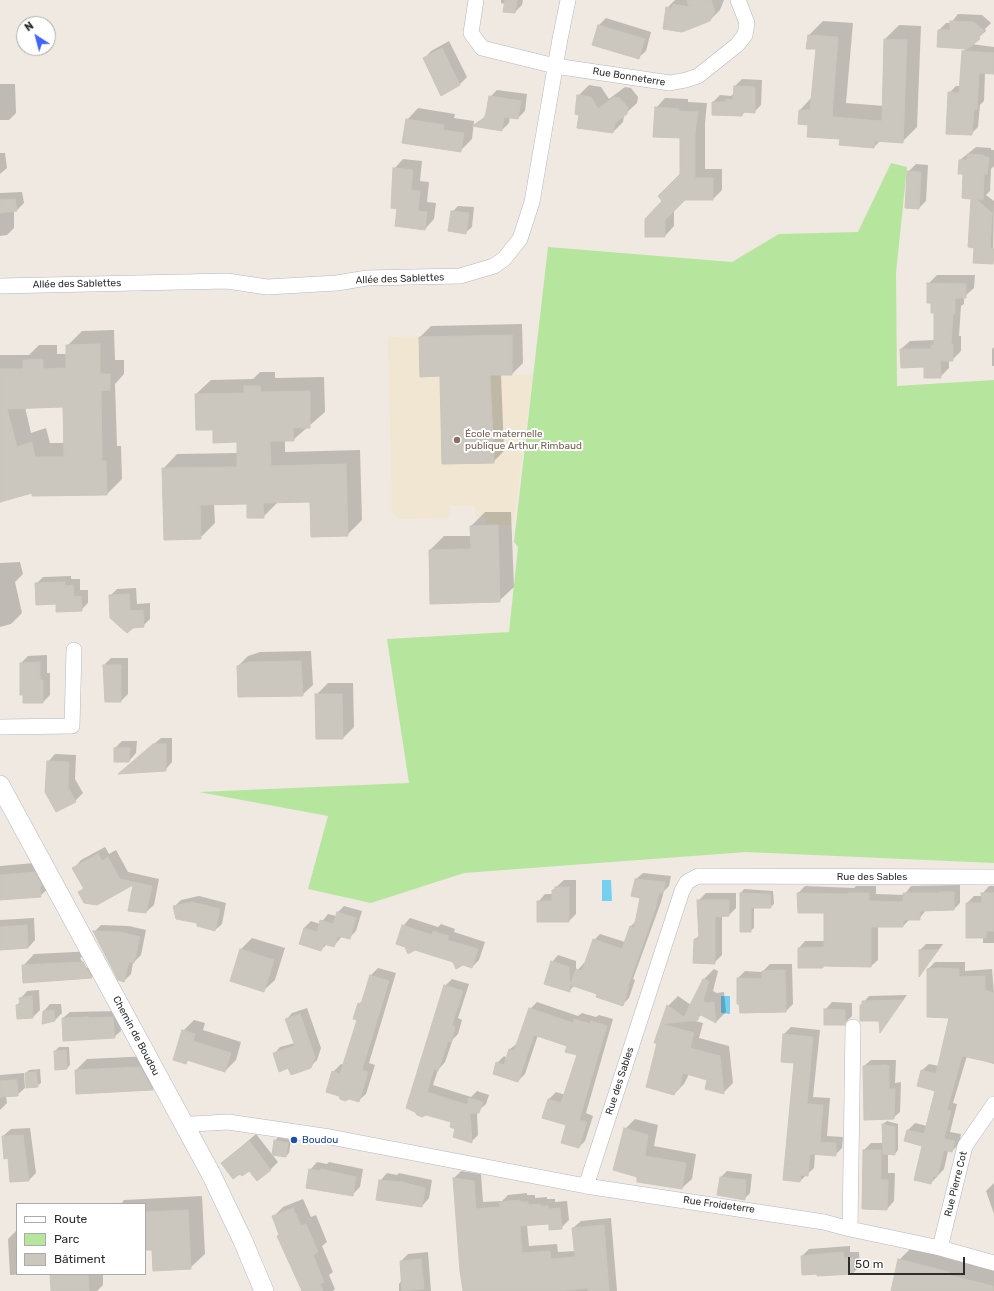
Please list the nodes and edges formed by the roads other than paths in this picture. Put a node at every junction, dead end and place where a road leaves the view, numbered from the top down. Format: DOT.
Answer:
graph roads {
  1 [pos="476,0"];
  2 [pos="568,0"];
  3 [pos="738,0"];
  4 [pos="555,66"];
  5 [pos="0,286"];
  6 [pos="74,650"];
  7 [pos="0,726"];
  8 [pos="0,785"];
  9 [pos="994,877"];
  10 [pos="853,1027"];
  11 [pos="994,1104"];
  12 [pos="185,1128"];
  13 [pos="586,1186"];
  14 [pos="850,1229"];
  15 [pos="940,1248"];
  16 [pos="994,1263"];
  17 [pos="264,1291"];
  1 -- 4 [label="street, Rue Bonneterre"];
  2 -- 4 [label="street, Allée des Sablettes"];
  3 -- 4 [label="street, Rue Bonneterre"];
  4 -- 5 [label="street, Allée des Sablettes"];
  6 -- 7 [label="street"];
  8 -- 12 [label="street, Chemin de Boudou"];
  9 -- 13 [label="street, Rue des Sables"];
  10 -- 14 [label="street"];
  11 -- 15 [label="street, Rue Pierre Cot"];
  12 -- 13 [label="street"];
  12 -- 17 [label="street, Chemin de Boudou"];
  13 -- 14 [label="street, Rue Froideterre"];
  14 -- 15 [label="street, Rue Froideterre"];
  15 -- 16 [label="street, Rue Froideterre"];
}
